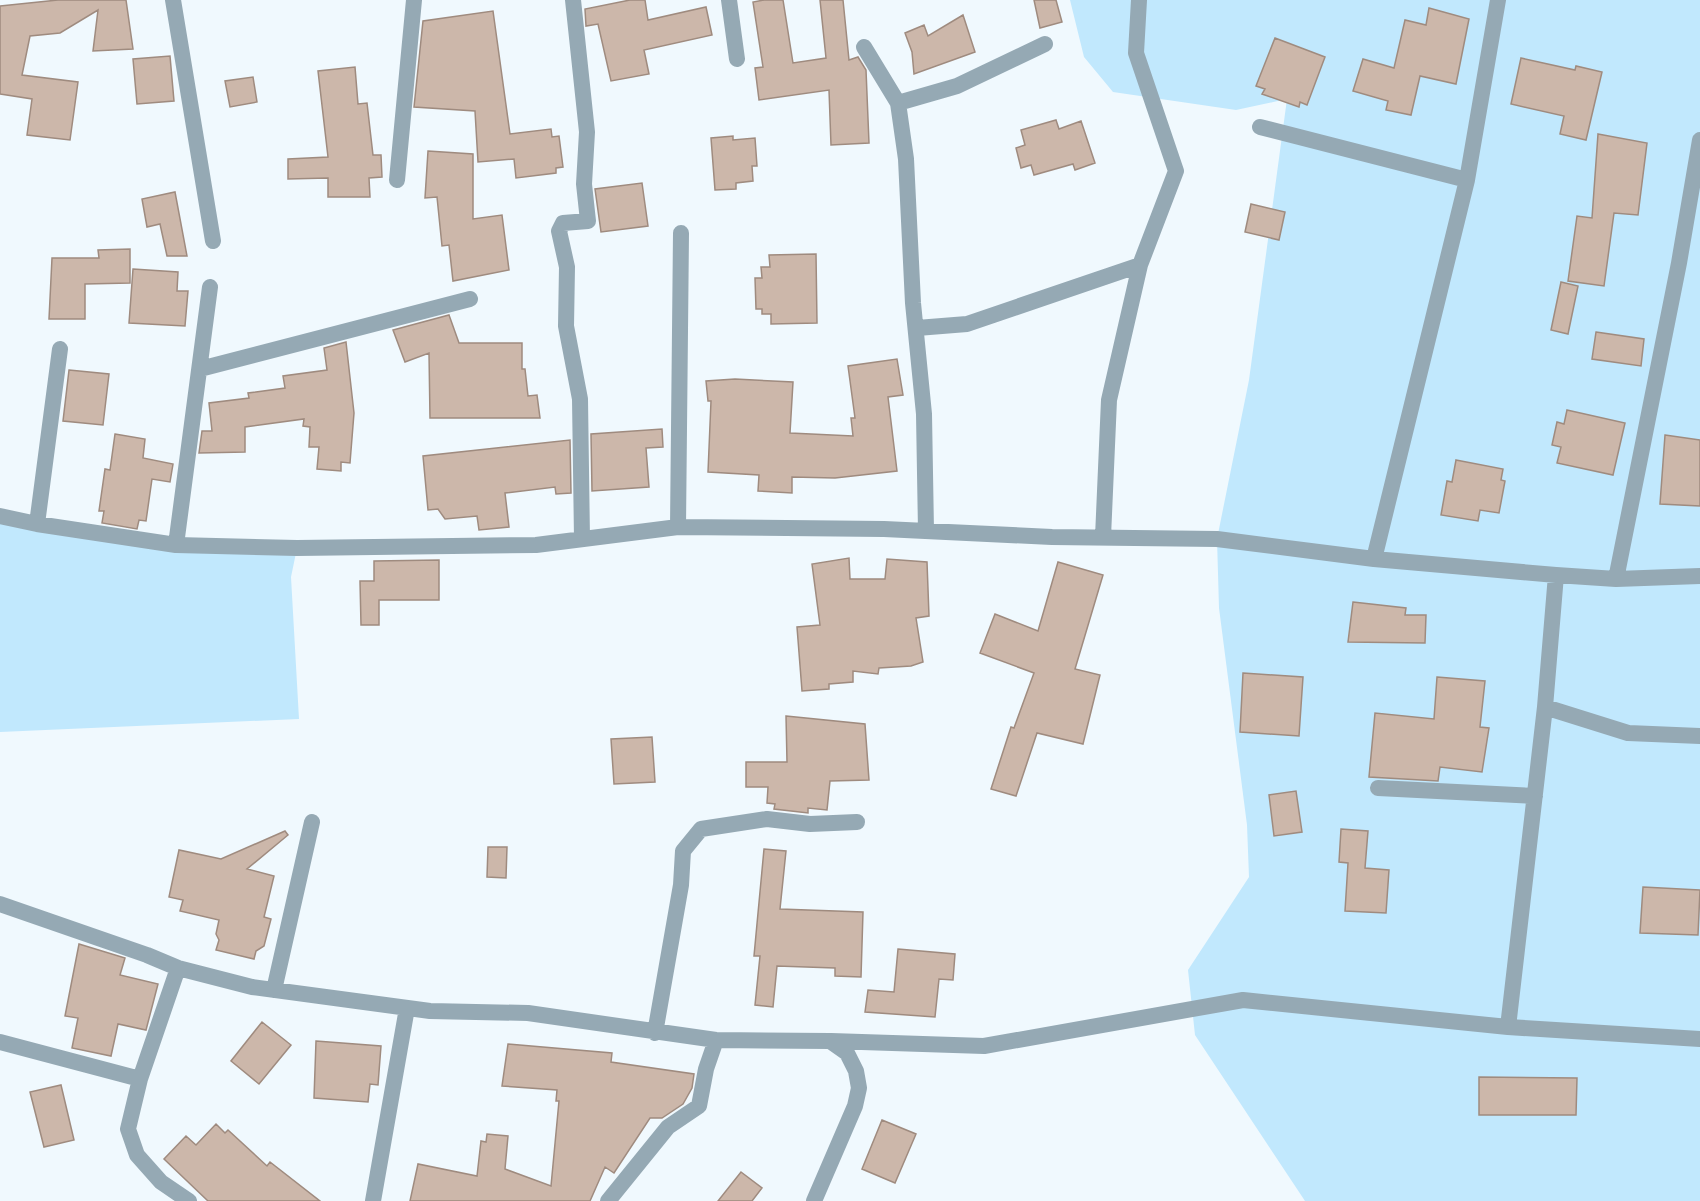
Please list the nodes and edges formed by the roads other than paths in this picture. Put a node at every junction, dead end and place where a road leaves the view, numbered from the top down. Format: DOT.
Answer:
graph roads {
  1 [pos="173,0"];
  2 [pos="414,0"];
  3 [pos="573,0"];
  4 [pos="729,0"];
  5 [pos="1139,0"];
  6 [pos="1494,1"];
  7 [pos="1045,44"];
  8 [pos="864,47"];
  9 [pos="737,58"];
  10 [pos="898,103"];
  11 [pos="1260,127"];
  12 [pos="1700,140"];
  13 [pos="397,180"];
  14 [pos="1467,180"];
  15 [pos="681,233"];
  16 [pos="213,241"];
  17 [pos="1140,265"];
  18 [pos="210,287"];
  19 [pos="470,299"];
  20 [pos="917,328"];
  21 [pos="60,349"];
  22 [pos="200,369"];
  23 [pos="0,516"];
  24 [pos="37,524"];
  25 [pos="678,527"];
  26 [pos="926,531"];
  27 [pos="1102,537"];
  28 [pos="582,539"];
  29 [pos="176,545"];
  30 [pos="1374,559"];
  31 [pos="1556,575"];
  32 [pos="1700,576"];
  33 [pos="1616,579"];
  34 [pos="1545,707"];
  35 [pos="1700,736"];
  36 [pos="1378,788"];
  37 [pos="1535,796"];
  38 [pos="312,822"];
  39 [pos="857,822"];
  40 [pos="0,904"];
  41 [pos="178,968"];
  42 [pos="274,990"];
  43 [pos="407,1008"];
  44 [pos="1508,1027"];
  45 [pos="655,1033"];
  46 [pos="1700,1039"];
  47 [pos="716,1040"];
  48 [pos="830,1041"];
  49 [pos="0,1042"];
  50 [pos="140,1079"];
  51 [pos="189,1201"];
  52 [pos="373,1201"];
  53 [pos="608,1201"];
  54 [pos="814,1201"];
  1 -- 16 [label="street"];
  2 -- 13 [label="street"];
  3 -- 28 [label="street"];
  4 -- 9 [label="street"];
  5 -- 17 [label="street"];
  6 -- 14 [label="street"];
  7 -- 10 [label="street"];
  8 -- 10 [label="street"];
  10 -- 20 [label="street"];
  11 -- 14 [label="street"];
  12 -- 33 [label="street"];
  14 -- 30 [label="street"];
  15 -- 25 [label="street"];
  17 -- 20 [label="street"];
  17 -- 27 [label="street"];
  18 -- 22 [label="street"];
  19 -- 22 [label="street"];
  20 -- 26 [label="street"];
  21 -- 24 [label="street"];
  22 -- 29 [label="street"];
  23 -- 24 [label="street"];
  24 -- 29 [label="street"];
  25 -- 26 [label="street"];
  25 -- 28 [label="street"];
  26 -- 27 [label="street"];
  27 -- 30 [label="street"];
  28 -- 29 [label="street"];
  30 -- 31 [label="street"];
  31 -- 33 [label="street"];
  31 -- 34 [label="street"];
  32 -- 33 [label="street"];
  34 -- 35 [label="street"];
  34 -- 37 [label="street"];
  36 -- 37 [label="street"];
  37 -- 44 [label="street"];
  38 -- 42 [label="street"];
  39 -- 45 [label="street"];
  40 -- 41 [label="street"];
  41 -- 42 [label="street"];
  41 -- 50 [label="street"];
  42 -- 43 [label="street"];
  43 -- 45 [label="street"];
  43 -- 52 [label="street"];
  44 -- 46 [label="street"];
  44 -- 48 [label="street"];
  45 -- 47 [label="street"];
  47 -- 48 [label="street"];
  47 -- 53 [label="street"];
  48 -- 54 [label="street"];
  49 -- 50 [label="street"];
  50 -- 51 [label="street"];
}
